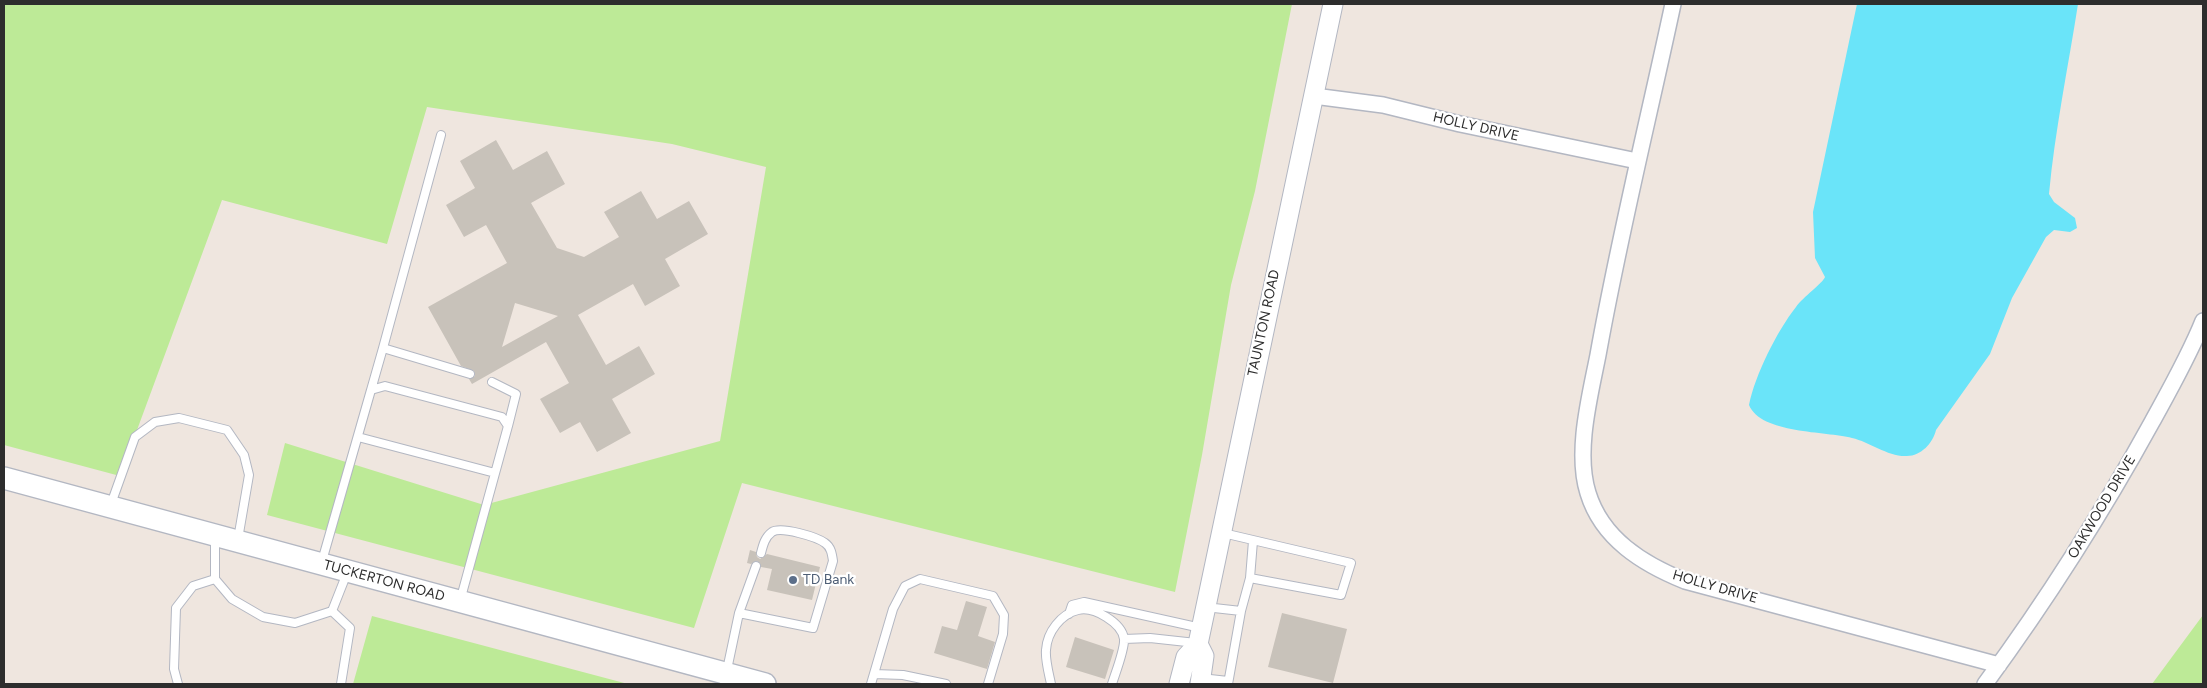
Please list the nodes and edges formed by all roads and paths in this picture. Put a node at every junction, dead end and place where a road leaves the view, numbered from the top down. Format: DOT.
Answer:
graph roads {
  1 [pos="1332,4"];
  2 [pos="1673,4"];
  3 [pos="1314,96"];
  4 [pos="441,135"];
  5 [pos="1637,162"];
  6 [pos="2203,321"];
  7 [pos="383,348"];
  8 [pos="470,374"];
  9 [pos="492,382"];
  10 [pos="372,390"];
  11 [pos="508,426"];
  12 [pos="358,437"];
  13 [pos="495,473"];
  14 [pos="4,478"];
  15 [pos="110,506"];
  16 [pos="1221,533"];
  17 [pos="215,534"];
  18 [pos="238,541"];
  19 [pos="1253,541"];
  20 [pos="761,553"];
  21 [pos="321,564"];
  22 [pos="756,566"];
  23 [pos="347,572"];
  24 [pos="1250,578"];
  25 [pos="215,579"];
  26 [pos="460,600"];
  27 [pos="1205,608"];
  28 [pos="332,611"];
  29 [pos="1242,611"];
  30 [pos="739,613"];
  31 [pos="1069,614"];
  32 [pos="1199,636"];
  33 [pos="1124,639"];
  34 [pos="1999,666"];
  35 [pos="874,674"];
  36 [pos="725,679"];
  37 [pos="1201,681"];
  38 [pos="1228,683"];
  39 [pos="178,684"];
  40 [pos="341,684"];
  41 [pos="765,684"];
  42 [pos="871,684"];
  43 [pos="946,684"];
  44 [pos="988,684"];
  45 [pos="1051,684"];
  46 [pos="1112,684"];
  47 [pos="1179,684"];
  48 [pos="1985,684"];
  1 -- 3 [label="street, TAUNTON ROAD"];
  2 -- 5 [label="street, HOLLY DRIVE"];
  3 -- 5 [label="street, HOLLY DRIVE"];
  3 -- 16 [label="street, TAUNTON ROAD"];
  4 -- 7 [label="lane"];
  5 -- 34 [label="street, HOLLY DRIVE"];
  6 -- 34 [label="street, OAKWOOD DRIVE"];
  7 -- 8 [label="lane"];
  7 -- 10 [label="lane"];
  9 -- 11 [label="lane"];
  10 -- 11 [label="lane"];
  10 -- 12 [label="lane"];
  11 -- 13 [label="lane"];
  12 -- 13 [label="lane"];
  12 -- 21 [label="lane"];
  13 -- 26 [label="lane"];
  14 -- 15 [label="main road, TUCKERTON ROAD"];
  15 -- 17 [label="main road, TUCKERTON ROAD"];
  15 -- 18 [label="lane"];
  16 -- 19 [label="lane"];
  16 -- 27 [label="street, TAUNTON ROAD"];
  17 -- 18 [label="main road, TUCKERTON ROAD"];
  17 -- 25 [label="lane"];
  18 -- 21 [label="main road, TUCKERTON ROAD"];
  19 -- 24 [label="lane"];
  19 -- 24 [label="lane"];
  20 -- 30 [label="lane"];
  21 -- 23 [label="main road, TUCKERTON ROAD"];
  22 -- 30 [label="lane"];
  23 -- 26 [label="main road, TUCKERTON ROAD"];
  23 -- 28 [label="lane"];
  24 -- 29 [label="lane"];
  25 -- 28 [label="lane"];
  25 -- 39 [label="lane"];
  26 -- 36 [label="main road, TUCKERTON ROAD"];
  27 -- 29 [label="lane"];
  27 -- 32 [label="street, TAUNTON ROAD"];
  28 -- 40 [label="lane"];
  29 -- 38 [label="lane"];
  30 -- 36 [label="lane"];
  31 -- 32 [label="lane"];
  31 -- 33 [label="lane"];
  31 -- 45 [label="lane"];
  32 -- 33 [label="lane"];
  32 -- 37 [label="street, TAUNTON ROAD"];
  32 -- 47 [label="street, TAUNTON ROAD"];
  33 -- 46 [label="lane"];
  34 -- 48 [label="street, OAKWOOD DRIVE"];
  35 -- 42 [label="lane"];
  35 -- 43 [label="lane"];
  35 -- 44 [label="lane"];
  36 -- 41 [label="main road, TUCKERTON ROAD"];
  37 -- 38 [label="lane"];
}
